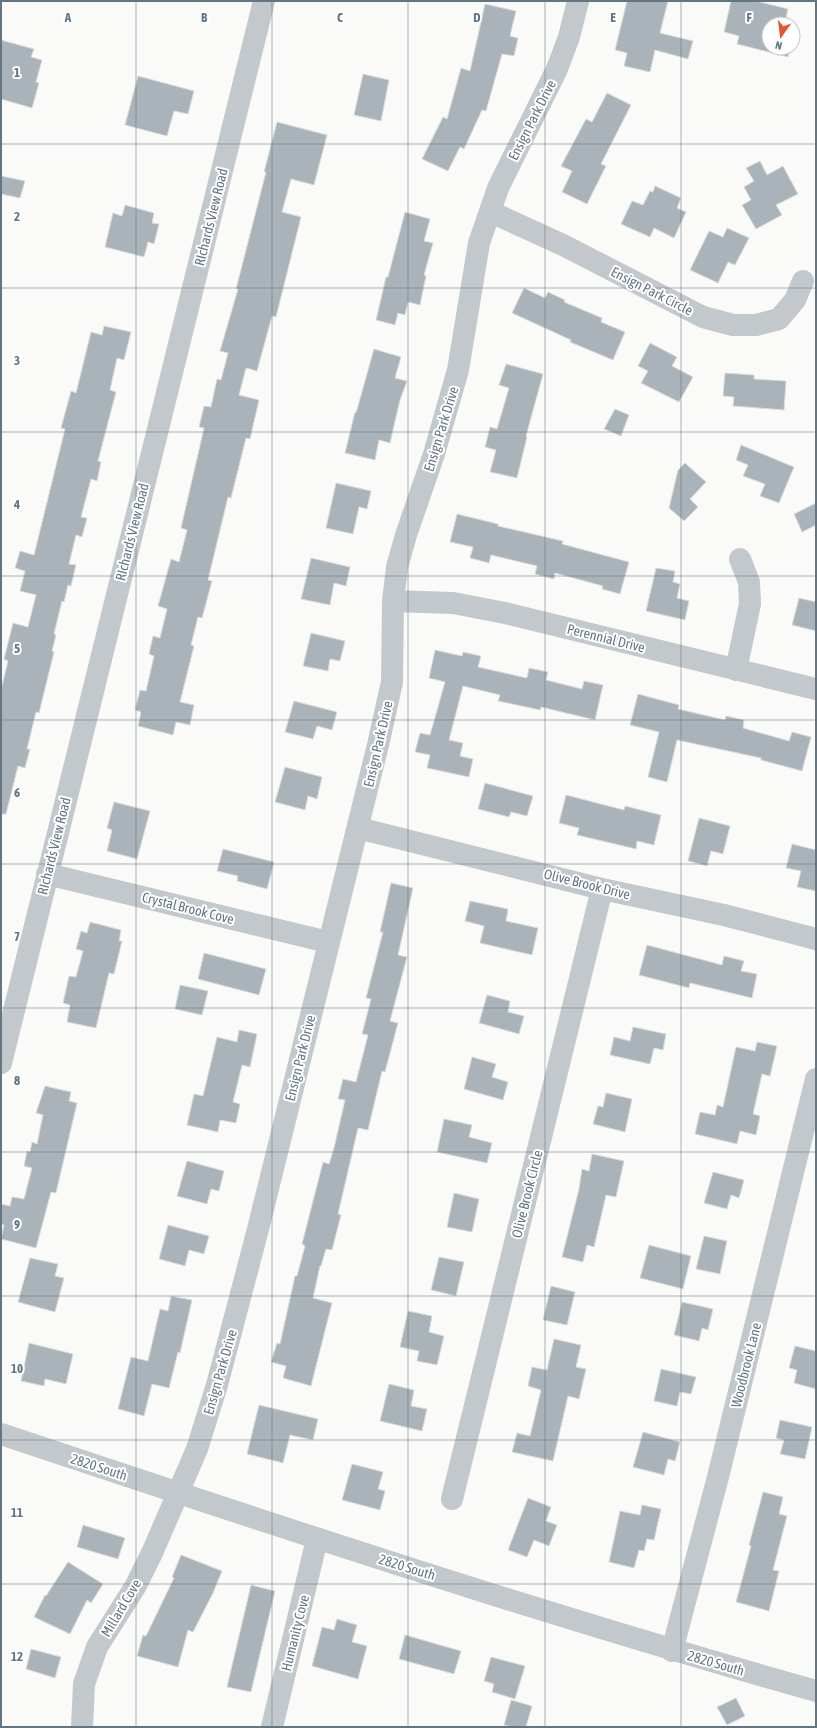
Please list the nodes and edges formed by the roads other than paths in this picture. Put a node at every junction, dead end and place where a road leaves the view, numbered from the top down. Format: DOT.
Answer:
graph roads {
  1 [pos="264,1"];
  2 [pos="578,1"];
  3 [pos="491,212"];
  4 [pos="803,281"];
  5 [pos="740,559"];
  6 [pos="393,601"];
  7 [pos="736,670"];
  8 [pos="816,690"];
  9 [pos="358,828"];
  10 [pos="47,874"];
  11 [pos="602,888"];
  12 [pos="816,939"];
  13 [pos="328,942"];
  14 [pos="1,1062"];
  15 [pos="816,1079"];
  16 [pos="1,1434"];
  17 [pos="179,1493"];
  18 [pos="452,1499"];
  19 [pos="317,1539"];
  20 [pos="672,1651"];
  21 [pos="816,1691"];
  22 [pos="82,1727"];
  23 [pos="272,1727"];
  1 -- 10 [label="street, RIchards View Road"];
  2 -- 3 [label="street, Ensign Park Drive"];
  3 -- 4 [label="street, Ensign Park Circle"];
  3 -- 6 [label="street, Ensign Park Drive"];
  5 -- 7 [label="street"];
  6 -- 7 [label="street, Perennial Drive"];
  6 -- 9 [label="street, Ensign Park Drive"];
  7 -- 8 [label="street, Perennial Drive"];
  9 -- 11 [label="street, Olive Brook Drive"];
  9 -- 13 [label="street, Ensign Park Drive"];
  10 -- 13 [label="street, Crystal Brook Cove"];
  10 -- 14 [label="street, RIchards View Road"];
  11 -- 12 [label="street, Olive Brook Drive"];
  11 -- 18 [label="street, Olive Brook Circle"];
  13 -- 17 [label="street, Ensign Park Drive"];
  15 -- 20 [label="street, Woodbrook Lane"];
  16 -- 17 [label="street, 2820 South"];
  17 -- 19 [label="street, 2820 South"];
  17 -- 22 [label="street, Millard Cove"];
  19 -- 20 [label="street, 2820 South"];
  19 -- 23 [label="street, Humanity Cove"];
  20 -- 21 [label="street, 2820 South"];
}
